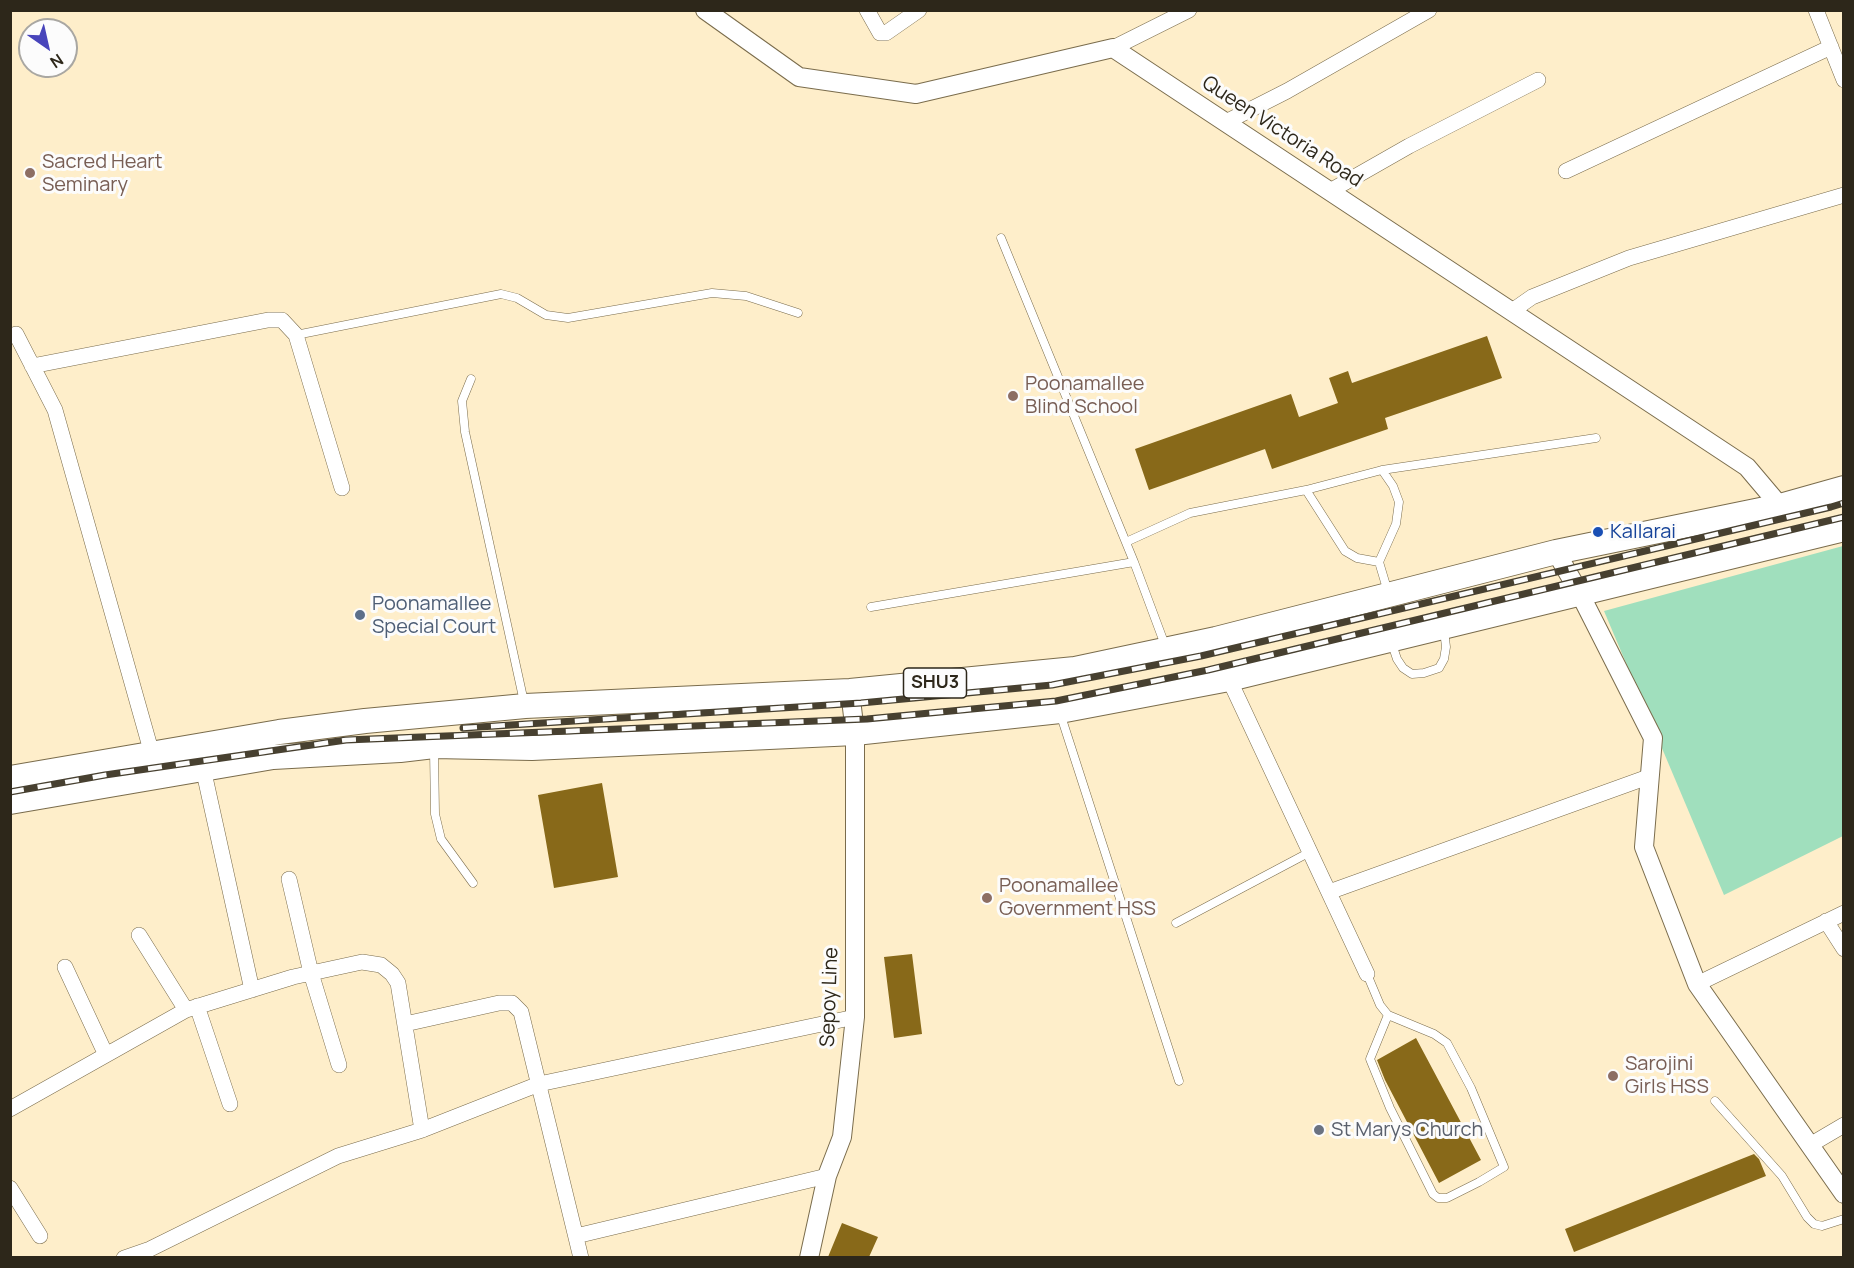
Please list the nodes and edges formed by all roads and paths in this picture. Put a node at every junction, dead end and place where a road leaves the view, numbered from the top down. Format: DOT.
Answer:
graph roads {
  1 [pos="867,10"];
  2 [pos="920,10"];
  3 [pos="1189,10"];
  4 [pos="1429,10"];
  5 [pos="1816,10"];
  6 [pos="708,11"];
  7 [pos="1831,47"];
  8 [pos="1113,48"];
  9 [pos="1538,80"];
  10 [pos="1844,80"];
  11 [pos="1226,122"];
  12 [pos="1566,171"];
  13 [pos="1330,191"];
  14 [pos="1844,195"];
  15 [pos="1001,238"];
  16 [pos="1512,311"];
  17 [pos="798,313"];
  18 [pos="296,335"];
  19 [pos="10,336"];
  20 [pos="32,366"];
  21 [pos="471,379"];
  22 [pos="1596,438"];
  23 [pos="1382,470"];
  24 [pos="342,488"];
  25 [pos="1844,488"];
  26 [pos="1306,490"];
  27 [pos="1780,506"];
  28 [pos="1844,529"];
  29 [pos="1126,542"];
  30 [pos="1556,552"];
  31 [pos="1134,562"];
  32 [pos="1379,562"];
  33 [pos="1579,592"];
  34 [pos="1389,596"];
  35 [pos="871,607"];
  36 [pos="1444,628"];
  37 [pos="1392,641"];
  38 [pos="1167,650"];
  39 [pos="1229,680"];
  40 [pos="850,691"];
  41 [pos="525,706"];
  42 [pos="1060,711"];
  43 [pos="855,733"];
  44 [pos="434,746"];
  45 [pos="154,764"];
  46 [pos="203,768"];
  47 [pos="1648,777"];
  48 [pos="10,778"];
  49 [pos="10,802"];
  50 [pos="1310,852"];
  51 [pos="289,879"];
  52 [pos="474,883"];
  53 [pos="1329,892"];
  54 [pos="1844,913"];
  55 [pos="1826,921"];
  56 [pos="1176,923"];
  57 [pos="139,935"];
  58 [pos="1844,949"];
  59 [pos="65,967"];
  60 [pos="311,973"];
  61 [pos="1367,974"];
  62 [pos="1697,984"];
  63 [pos="252,990"];
  64 [pos="191,1008"];
  65 [pos="1388,1015"];
  66 [pos="855,1017"];
  67 [pos="405,1024"];
  68 [pos="106,1055"];
  69 [pos="339,1065"];
  70 [pos="1179,1081"];
  71 [pos="539,1084"];
  72 [pos="1715,1101"];
  73 [pos="230,1104"];
  74 [pos="10,1109"];
  75 [pos="1844,1125"];
  76 [pos="422,1130"];
  77 [pos="1810,1145"];
  78 [pos="827,1176"];
  79 [pos="10,1188"];
  80 [pos="1844,1194"];
  81 [pos="1844,1219"];
  82 [pos="40,1236"];
  83 [pos="576,1236"];
  84 [pos="123,1257"];
  85 [pos="581,1257"];
  86 [pos="809,1257"];
  1 -- 2 [label="street"];
  3 -- 8 [label="street"];
  4 -- 11 [label="street"];
  5 -- 7 [label="street"];
  6 -- 8 [label="street"];
  7 -- 10 [label="street"];
  7 -- 12 [label="street"];
  8 -- 11 [label="street, Queen Victoria Road"];
  9 -- 13 [label="street"];
  11 -- 13 [label="street, Queen Victoria Road"];
  13 -- 16 [label="street, Queen Victoria Road"];
  14 -- 16 [label="street"];
  15 -- 29 [label="lane"];
  16 -- 27 [label="street, Queen Victoria Road"];
  17 -- 18 [label="lane"];
  18 -- 20 [label="street"];
  18 -- 24 [label="street"];
  19 -- 20 [label="street"];
  20 -- 45 [label="street"];
  21 -- 41 [label="lane"];
  22 -- 23 [label="lane"];
  23 -- 26 [label="lane"];
  23 -- 32 [label="lane"];
  25 -- 27 [label="main road, SHU3"];
  26 -- 29 [label="lane"];
  26 -- 32 [label="lane"];
  27 -- 30 [label="main road, SHU3"];
  28 -- 33 [label="main road, SHU3"];
  29 -- 31 [label="lane"];
  30 -- 33 [label="street"];
  30 -- 34 [label="main road, SHU3"];
  31 -- 35 [label="lane"];
  31 -- 38 [label="lane"];
  32 -- 34 [label="lane"];
  33 -- 36 [label="main road, SHU3"];
  33 -- 47 [label="street"];
  34 -- 38 [label="main road, SHU3"];
  36 -- 37 [label="main road, SHU3"];
  36 -- 37 [label="lane"];
  37 -- 39 [label="main road, SHU3"];
  38 -- 40 [label="main road, SHU3"];
  39 -- 42 [label="main road, SHU3"];
  39 -- 50 [label="street"];
  40 -- 41 [label="main road, SHU3"];
  40 -- 43 [label="street, Sepoy Line"];
  41 -- 45 [label="main road, SHU3"];
  42 -- 43 [label="main road, SHU3"];
  42 -- 70 [label="lane"];
  43 -- 44 [label="main road, SHU3"];
  43 -- 66 [label="street, Sepoy Line"];
  44 -- 46 [label="main road, SHU3"];
  44 -- 52 [label="lane"];
  45 -- 46 [label="main road, SHU3"];
  45 -- 48 [label="main road, SHU3"];
  45 -- 49 [label="main road, SHU3"];
  46 -- 63 [label="street"];
  47 -- 53 [label="street"];
  47 -- 62 [label="street"];
  50 -- 53 [label="street"];
  50 -- 56 [label="lane"];
  51 -- 60 [label="street"];
  53 -- 61 [label="street"];
  54 -- 55 [label="street"];
  55 -- 58 [label="street"];
  55 -- 62 [label="street"];
  57 -- 64 [label="street"];
  59 -- 68 [label="street"];
  60 -- 63 [label="street"];
  60 -- 67 [label="street"];
  60 -- 69 [label="street"];
  61 -- 65 [label="lane"];
  62 -- 77 [label="street"];
  63 -- 64 [label="street"];
  64 -- 68 [label="street"];
  64 -- 73 [label="street"];
  65 -- 65 [label="lane"];
  66 -- 71 [label="street"];
  66 -- 78 [label="street, Sepoy Line"];
  67 -- 71 [label="street"];
  67 -- 76 [label="street"];
  68 -- 74 [label="street"];
  71 -- 76 [label="street"];
  71 -- 83 [label="street"];
  72 -- 81 [label="lane"];
  75 -- 77 [label="street"];
  76 -- 84 [label="street"];
  77 -- 80 [label="street"];
  78 -- 83 [label="street"];
  78 -- 86 [label="street, Sepoy Line"];
  79 -- 82 [label="street"];
  83 -- 85 [label="street"];
}
